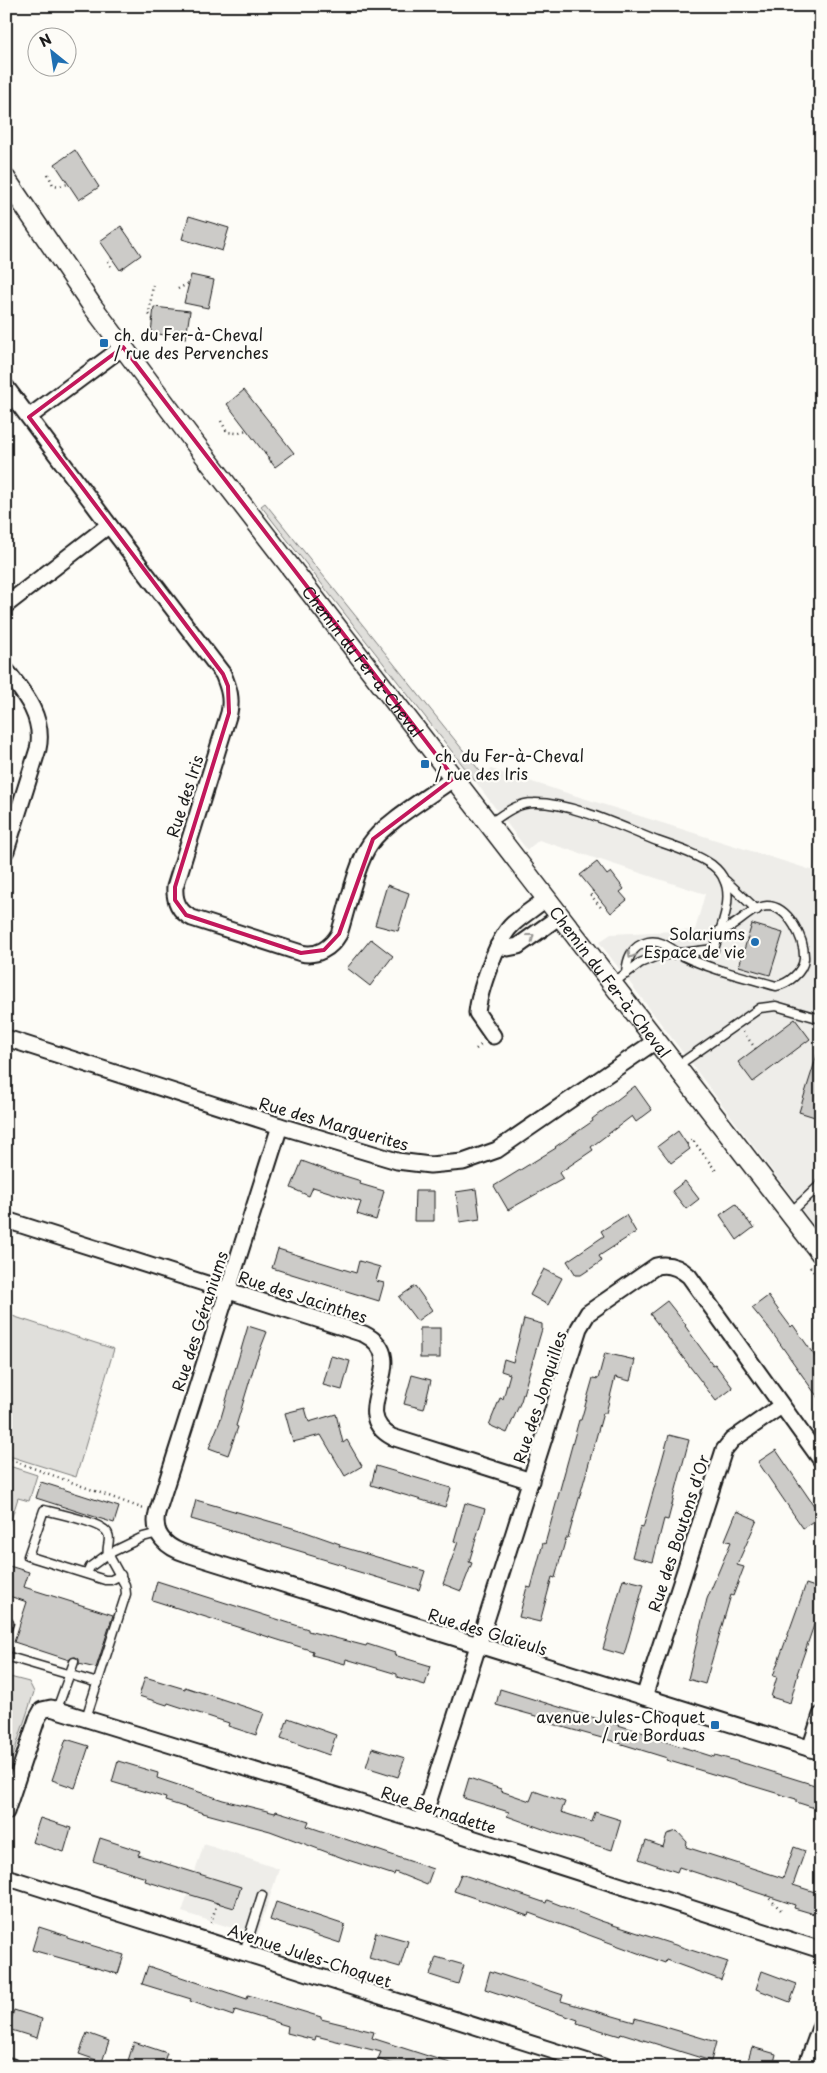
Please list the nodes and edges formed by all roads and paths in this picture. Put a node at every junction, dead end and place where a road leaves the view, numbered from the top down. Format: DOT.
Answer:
graph roads {
  1 [pos="48,174"];
  2 [pos="6,179"];
  3 [pos="68,184"];
  4 [pos="112,258"];
  5 [pos="112,269"];
  6 [pos="189,283"];
  7 [pos="153,285"];
  8 [pos="178,289"];
  9 [pos="153,319"];
  10 [pos="123,347"];
  11 [pos="6,387"];
  12 [pos="29,417"];
  13 [pos="221,421"];
  14 [pos="247,430"];
  15 [pos="264,453"];
  16 [pos="272,463"];
  17 [pos="109,526"];
  18 [pos="6,605"];
  19 [pos="6,670"];
  20 [pos="454,778"];
  21 [pos="489,823"];
  22 [pos="6,851"];
  23 [pos="724,879"];
  24 [pos="593,891"];
  25 [pos="547,898"];
  26 [pos="603,910"];
  27 [pos="757,910"];
  28 [pos="560,916"];
  29 [pos="720,930"];
  30 [pos="740,936"];
  31 [pos="747,938"];
  32 [pos="498,946"];
  33 [pos="678,953"];
  34 [pos="619,979"];
  35 [pos="821,1019"];
  36 [pos="736,1024"];
  37 [pos="493,1036"];
  38 [pos="6,1038"];
  39 [pos="657,1040"];
  40 [pos="756,1048"];
  41 [pos="677,1066"];
  42 [pos="280,1126"];
  43 [pos="687,1144"];
  44 [pos="716,1171"];
  45 [pos="821,1184"];
  46 [pos="790,1213"];
  47 [pos="744,1216"];
  48 [pos="6,1220"];
  49 [pos="757,1231"];
  50 [pos="821,1254"];
  51 [pos="228,1289"];
  52 [pos="781,1406"];
  53 [pos="6,1432"];
  54 [pos="6,1440"];
  55 [pos="6,1458"];
  56 [pos="821,1460"];
  57 [pos="531,1481"];
  58 [pos="146,1509"];
  59 [pos="157,1530"];
  60 [pos="108,1554"];
  61 [pos="87,1574"];
  62 [pos="120,1575"];
  63 [pos="478,1646"];
  64 [pos="6,1656"];
  65 [pos="74,1662"];
  66 [pos="69,1675"];
  67 [pos="98,1683"];
  68 [pos="644,1697"];
  69 [pos="51,1708"];
  70 [pos="821,1715"];
  71 [pos="86,1718"];
  72 [pos="816,1750"];
  73 [pos="6,1812"];
  74 [pos="422,1822"];
  75 [pos="6,1877"];
  76 [pos="262,1895"];
  77 [pos="766,1895"];
  78 [pos="217,1903"];
  79 [pos="781,1910"];
  80 [pos="211,1923"];
  81 [pos="821,1950"];
  82 [pos="244,1952"];
  83 [pos="821,2025"];
  84 [pos="6,2065"];
  85 [pos="12,2067"];
  86 [pos="604,2067"];
  87 [pos="806,2067"];
  1 -- 3 [label="path"];
  2 -- 10 [label="street, Chemin du Fer-à-Cheval"];
  4 -- 5 [label="path"];
  6 -- 8 [label="path"];
  7 -- 9 [label="path"];
  10 -- 12 [label="street"];
  10 -- 20 [label="street, Chemin du Fer-à-Cheval"];
  11 -- 12 [label="street, Rue des Iris"];
  12 -- 17 [label="street, Rue des Iris"];
  13 -- 14 [label="path"];
  15 -- 16 [label="path"];
  17 -- 18 [label="street"];
  17 -- 20 [label="street, Rue des Iris"];
  19 -- 22 [label="street"];
  20 -- 21 [label="street, Chemin du Fer-à-Cheval"];
  21 -- 23 [label="lane"];
  21 -- 25 [label="street, Chemin du Fer-à-Cheval"];
  23 -- 27 [label="lane"];
  23 -- 29 [label="lane"];
  24 -- 26 [label="path"];
  25 -- 28 [label="street, Chemin du Fer-à-Cheval"];
  25 -- 32 [label="street"];
  27 -- 29 [label="lane"];
  27 -- 33 [label="lane"];
  32 -- 28 [label="street, one-way"];
  28 -- 34 [label="street, Chemin du Fer-à-Cheval"];
  29 -- 33 [label="lane"];
  30 -- 31 [label="path"];
  32 -- 37 [label="street"];
  33 -- 34 [label="lane"];
  33 -- 34 [label="lane, one-way"];
  34 -- 39 [label="street, Chemin du Fer-à-Cheval"];
  35 -- 36 [label="lane"];
  36 -- 40 [label="path"];
  36 -- 41 [label="lane"];
  38 -- 42 [label="street, Rue des Marguerites"];
  39 -- 41 [label="street, Chemin du Fer-à-Cheval"];
  39 -- 42 [label="street, Rue des Marguerites"];
  41 -- 46 [label="street, Chemin du Fer-à-Cheval"];
  42 -- 51 [label="street, Rue des Géraniums"];
  43 -- 44 [label="path"];
  45 -- 46 [label="lane"];
  46 -- 50 [label="street, Chemin du Fer-à-Cheval"];
  47 -- 49 [label="path"];
  48 -- 51 [label="street, Rue des Jacinthes"];
  51 -- 57 [label="street, Rue des Jacinthes"];
  51 -- 59 [label="street, Rue des Géraniums"];
  52 -- 56 [label="street, Rue des Jonquilles"];
  52 -- 57 [label="street, Rue des Jonquilles"];
  52 -- 68 [label="street, Rue des Boutons d'Or"];
  53 -- 54 [label="path"];
  55 -- 58 [label="path"];
  57 -- 63 [label="street, Rue des Jonquilles"];
  59 -- 60 [label="lane"];
  59 -- 63 [label="street, Rue des Glaïeuls"];
  60 -- 61 [label="lane"];
  60 -- 61 [label="lane"];
  60 -- 62 [label="lane"];
  61 -- 62 [label="lane"];
  62 -- 67 [label="lane"];
  63 -- 68 [label="street, Rue des Glaïeuls"];
  63 -- 74 [label="street, Rue des Jonquilles"];
  64 -- 66 [label="lane"];
  65 -- 66 [label="lane"];
  66 -- 67 [label="lane"];
  66 -- 69 [label="lane"];
  67 -- 71 [label="lane"];
  68 -- 72 [label="street, Rue des Glaïeuls"];
  69 -- 71 [label="street, Rue Bernadette"];
  69 -- 73 [label="street"];
  70 -- 72 [label="street"];
  71 -- 74 [label="street, Rue Bernadette"];
  74 -- 81 [label="street, Rue Bernadette"];
  75 -- 82 [label="street, Avenue Jules-Choquet"];
  76 -- 82 [label="lane"];
  77 -- 79 [label="path"];
  78 -- 80 [label="path"];
  82 -- 86 [label="street, Avenue Jules-Choquet"];
  83 -- 87 [label="street"];
  84 -- 85 [label="street"];
}
